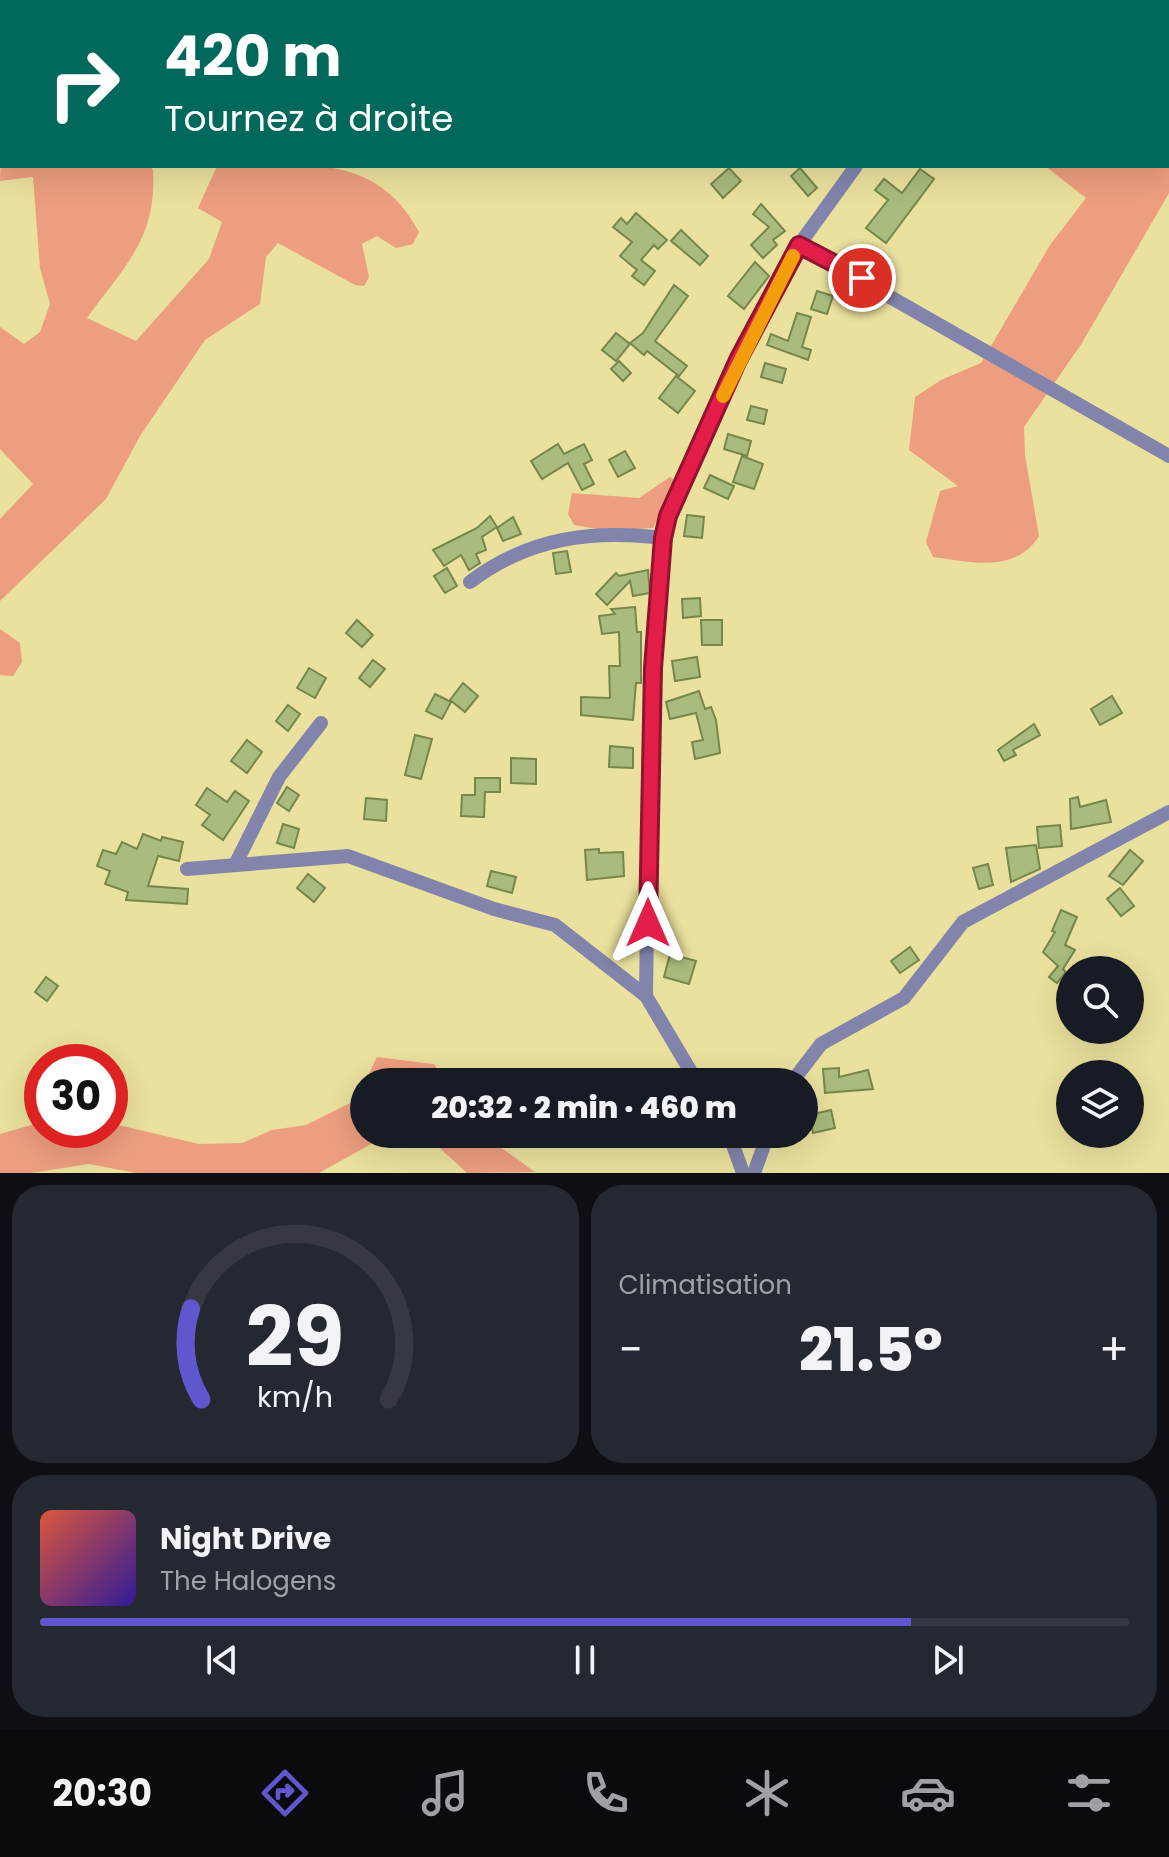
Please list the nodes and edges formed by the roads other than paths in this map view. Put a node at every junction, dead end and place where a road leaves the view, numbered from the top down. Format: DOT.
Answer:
graph roads {
  1 [pos="855,168"];
  2 [pos="799,245"];
  3 [pos="1169,456"];
  4 [pos="663,538"];
  5 [pos="470,582"];
  6 [pos="321,723"];
  7 [pos="1169,812"];
  8 [pos="235,865"];
  9 [pos="187,869"];
  10 [pos="646,996"];
  11 [pos="689,1068"];
  12 [pos="803,1068"];
  13 [pos="734,1148"];
  14 [pos="763,1148"];
  15 [pos="743,1173"];
  16 [pos="754,1173"];
  1 -- 2 [label="street"];
  2 -- 3 [label="street"];
  2 -- 4 [label="street"];
  4 -- 5 [label="street"];
  4 -- 10 [label="street"];
  6 -- 8 [label="street"];
  7 -- 12 [label="street"];
  8 -- 9 [label="street"];
  8 -- 10 [label="street"];
  10 -- 11 [label="street"];
  13 -- 15 [label="street"];
  14 -- 16 [label="street"];
}
